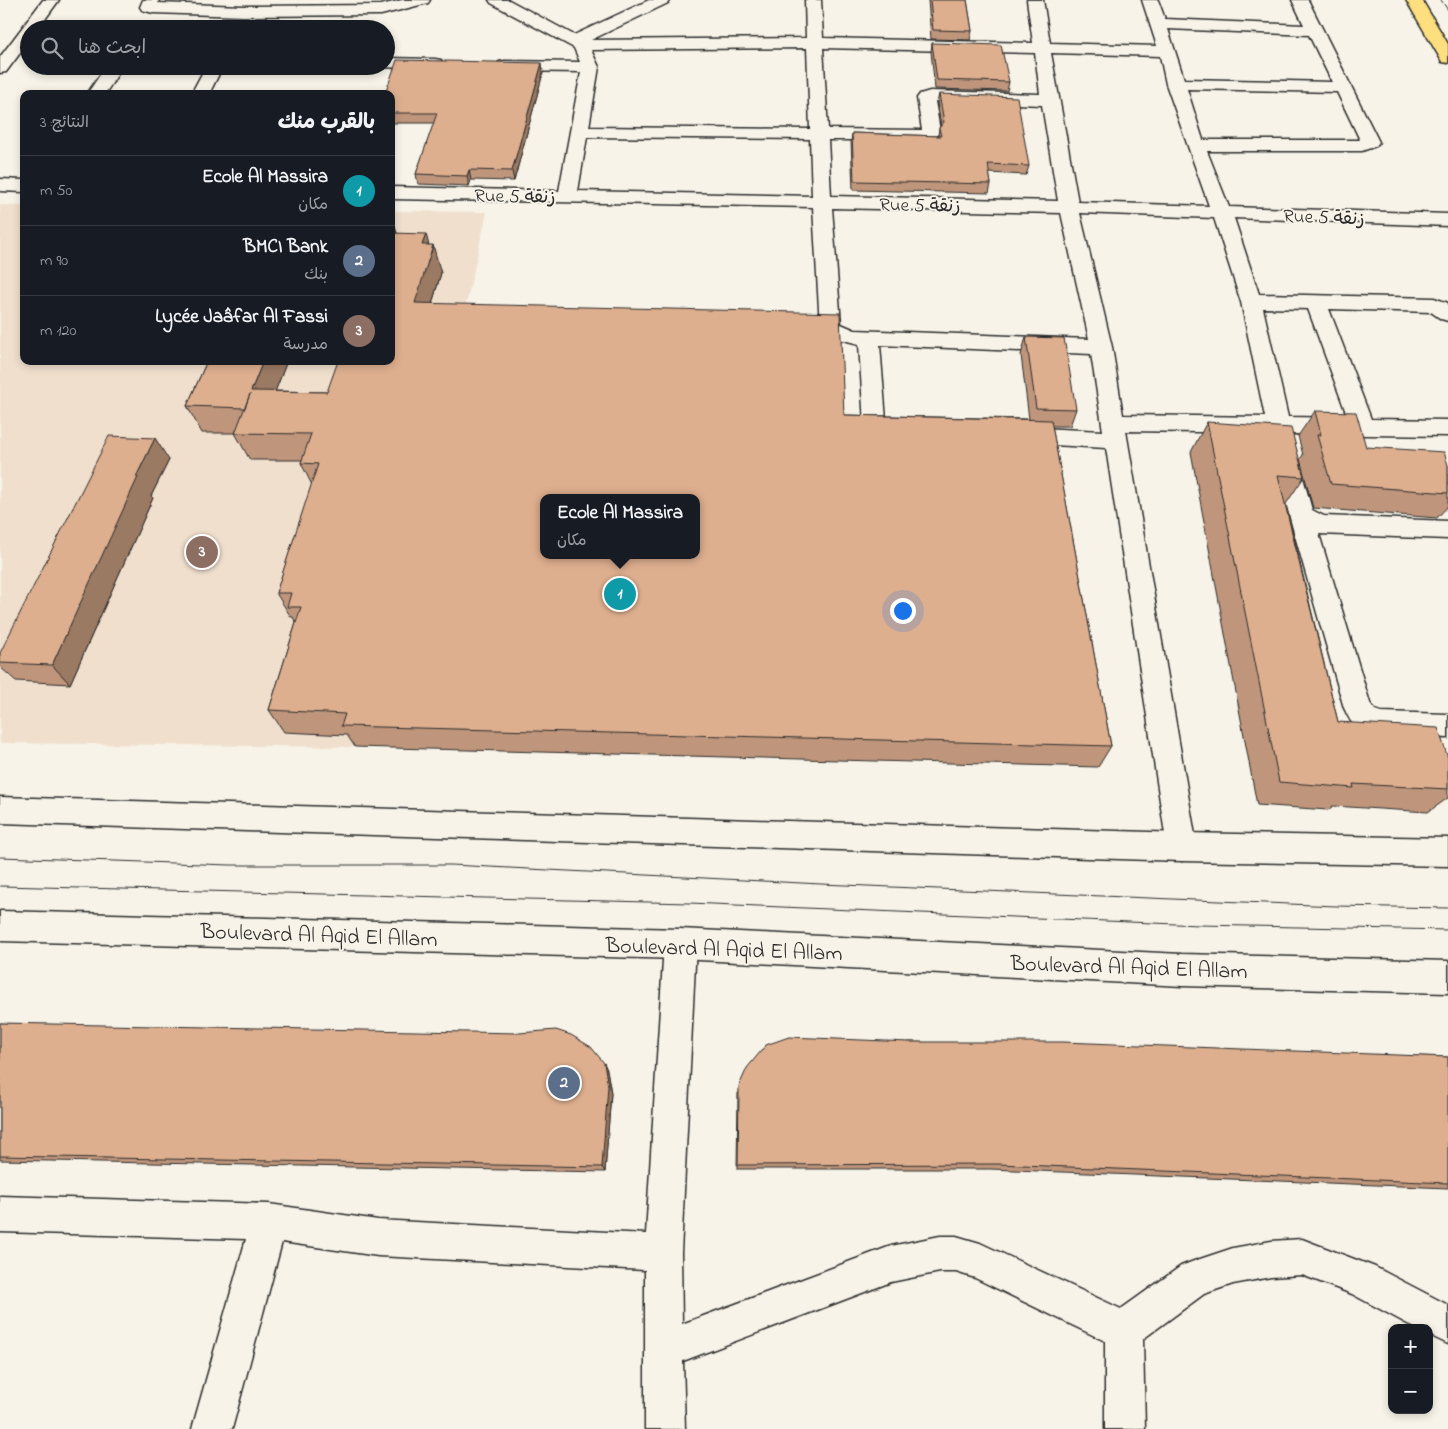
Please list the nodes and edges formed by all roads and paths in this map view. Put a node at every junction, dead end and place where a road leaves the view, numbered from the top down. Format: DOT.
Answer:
graph roads {
  1 [pos="52,0"];
  2 [pos="151,0"];
  3 [pos="422,0"];
  4 [pos="497,0"];
  5 [pos="813,0"];
  6 [pos="1150,0"];
  7 [pos="1300,0"];
  8 [pos="1414,0"];
  9 [pos="648,2"];
  10 [pos="1034,3"];
  11 [pos="243,12"];
  12 [pos="34,20"];
  13 [pos="239,20"];
  14 [pos="1159,24"];
  15 [pos="1315,30"];
  16 [pos="20,37"];
  17 [pos="577,43"];
  18 [pos="815,43"];
  19 [pos="1042,48"];
  20 [pos="1167,51"];
  21 [pos="20,58"];
  22 [pos="1448,58"];
  23 [pos="5,62"];
  24 [pos="395,63"];
  25 [pos="454,65"];
  26 [pos="493,66"];
  27 [pos="590,67"];
  28 [pos="110,75"];
  29 [pos="210,75"];
  30 [pos="1175,84"];
  31 [pos="1343,87"];
  32 [pos="99,90"];
  33 [pos="202,90"];
  34 [pos="1050,100"];
  35 [pos="580,132"];
  36 [pos="819,134"];
  37 [pos="1196,145"];
  38 [pos="0,185"];
  39 [pos="20,186"];
  40 [pos="395,193"];
  41 [pos="568,196"];
  42 [pos="822,202"];
  43 [pos="1069,207"];
  44 [pos="1223,213"];
  45 [pos="1448,220"];
  46 [pos="1251,301"];
  47 [pos="1316,302"];
  48 [pos="1448,314"];
  49 [pos="870,338"];
  50 [pos="1101,347"];
  51 [pos="1279,426"];
  52 [pos="1362,426"];
  53 [pos="1448,428"];
  54 [pos="928,430"];
  55 [pos="1114,432"];
  56 [pos="997,434"];
  57 [pos="1302,516"];
  58 [pos="1448,530"];
  59 [pos="1448,726"];
  60 [pos="0,810"];
  61 [pos="1182,847"];
  62 [pos="1448,852"];
  63 [pos="0,926"];
  64 [pos="680,944"];
  65 [pos="1448,977"];
  66 [pos="0,1214"];
  67 [pos="269,1222"];
  68 [pos="664,1254"];
  69 [pos="1448,1325"];
  70 [pos="1124,1330"];
  71 [pos="666,1349"];
  72 [pos="212,1429"];
  73 [pos="666,1429"];
  74 [pos="1125,1429"];
  1 -- 12 [label="street"];
  2 -- 11 [label="street"];
  3 -- 11 [label="street"];
  4 -- 17 [label="street"];
  5 -- 18 [label="street"];
  6 -- 14 [label="street"];
  7 -- 15 [label="street"];
  8 -- 22 [label="main road"];
  9 -- 17 [label="street"];
  10 -- 19 [label="street"];
  11 -- 13 [label="street"];
  14 -- 15 [label="street"];
  14 -- 20 [label="street"];
  15 -- 31 [label="street"];
  16 -- 23 [label="street"];
  17 -- 18 [label="street"];
  17 -- 27 [label="street"];
  18 -- 19 [label="street"];
  18 -- 36 [label="street"];
  19 -- 20 [label="street"];
  19 -- 34 [label="street"];
  20 -- 30 [label="street"];
  21 -- 23 [label="street"];
  24 -- 25 [label="street"];
  26 -- 27 [label="street"];
  27 -- 35 [label="street"];
  28 -- 32 [label="street"];
  29 -- 33 [label="street"];
  30 -- 31 [label="street"];
  30 -- 37 [label="street"];
  31 -- 37 [label="street"];
  34 -- 36 [label="street"];
  34 -- 43 [label="street"];
  35 -- 36 [label="street"];
  35 -- 41 [label="street"];
  36 -- 42 [label="street"];
  37 -- 44 [label="street"];
  38 -- 39 [label="street"];
  40 -- 41 [label="street, Rue 5 زنقة"];
  41 -- 42 [label="street, Rue 5 زنقة"];
  42 -- 43 [label="street, Rue 5 زنقة"];
  42 -- 49 [label="street"];
  43 -- 44 [label="street, Rue 5 زنقة"];
  43 -- 50 [label="street"];
  44 -- 45 [label="street, Rue 5 زنقة"];
  44 -- 46 [label="street"];
  46 -- 47 [label="street"];
  46 -- 51 [label="street"];
  47 -- 48 [label="street"];
  47 -- 52 [label="street"];
  49 -- 50 [label="street"];
  49 -- 54 [label="street"];
  50 -- 55 [label="street"];
  51 -- 52 [label="street"];
  51 -- 55 [label="street"];
  51 -- 57 [label="street"];
  52 -- 53 [label="street"];
  55 -- 56 [label="street"];
  55 -- 61 [label="street"];
  57 -- 58 [label="street"];
  57 -- 59 [label="street"];
  60 -- 61 [label="street"];
  61 -- 62 [label="street"];
  63 -- 64 [label="street, Boulevard Al Aqid El Allam"];
  64 -- 65 [label="street, Boulevard Al Aqid El Allam"];
  64 -- 68 [label="street"];
  66 -- 67 [label="street"];
  67 -- 68 [label="street"];
  67 -- 72 [label="street"];
  68 -- 71 [label="street"];
  69 -- 70 [label="street"];
  70 -- 71 [label="street"];
  70 -- 74 [label="street"];
  71 -- 73 [label="street"];
}
